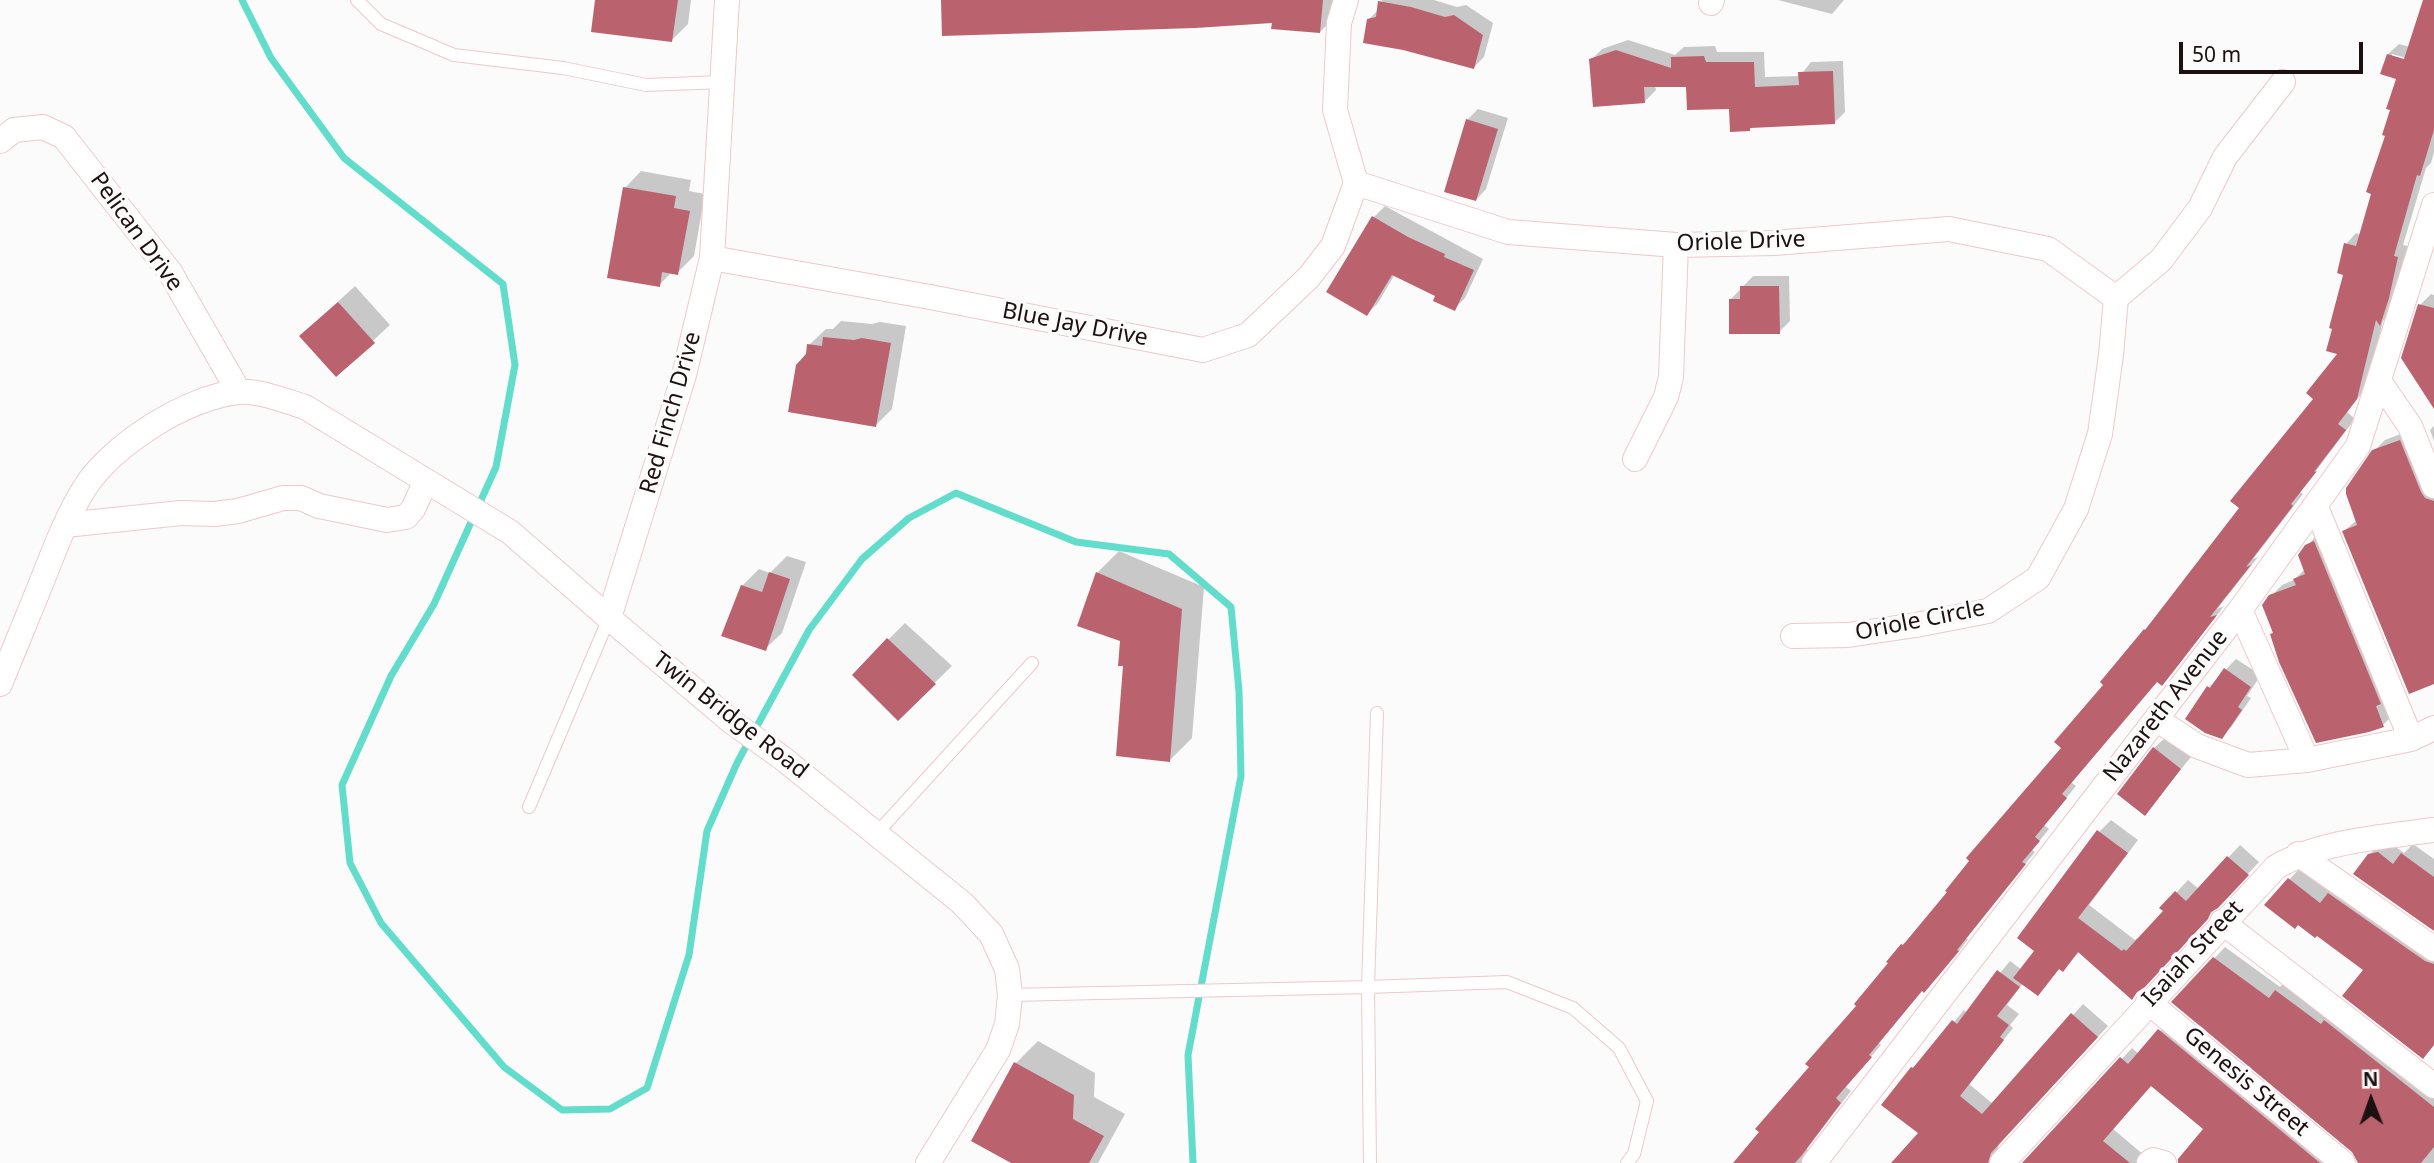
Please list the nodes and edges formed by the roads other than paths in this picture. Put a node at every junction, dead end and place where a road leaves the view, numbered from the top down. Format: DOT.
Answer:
graph roads {
  1 [pos="357,0"];
  2 [pos="727,0"];
  3 [pos="1346,0"];
  4 [pos="723,82"];
  5 [pos="2283,82"];
  6 [pos="0,141"];
  7 [pos="1356,183"];
  8 [pos="2434,205"];
  9 [pos="1676,245"];
  10 [pos="712,258"];
  11 [pos="2423,282"];
  12 [pos="2116,298"];
  13 [pos="2379,380"];
  14 [pos="239,392"];
  15 [pos="1635,459"];
  16 [pos="432,484"];
  17 [pos="2434,486"];
  18 [pos="2316,507"];
  19 [pos="65,525"];
  20 [pos="2240,610"];
  21 [pos="609,618"];
  22 [pos="1793,636"];
  23 [pos="1032,663"];
  24 [pos="0,684"];
  25 [pos="1377,713"];
  26 [pos="2156,719"];
  27 [pos="2434,728"];
  28 [pos="2411,739"];
  29 [pos="2306,760"];
  30 [pos="529,807"];
  31 [pos="2434,830"];
  32 [pos="877,833"];
  33 [pos="2298,854"];
  34 [pos="2222,922"];
  35 [pos="2434,949"];
  36 [pos="1368,987"];
  37 [pos="1010,995"];
  38 [pos="2148,1002"];
  39 [pos="2434,1086"];
  40 [pos="1821,1161"];
  41 [pos="928,1163"];
  42 [pos="1370,1163"];
  43 [pos="1627,1163"];
  44 [pos="2001,1163"];
  45 [pos="2343,1163"];
  1 -- 4 [label="lane"];
  2 -- 4 [label="street, Red Finch Drive"];
  3 -- 7 [label="street"];
  4 -- 10 [label="street, Red Finch Drive"];
  5 -- 12 [label="street"];
  6 -- 14 [label="street, Pelican Drive"];
  7 -- 9 [label="street, Oriole Drive"];
  7 -- 10 [label="street, Blue Jay Drive"];
  8 -- 11 [label="street, Nazareth Avenue"];
  9 -- 12 [label="street, Oriole Drive"];
  9 -- 15 [label="street"];
  10 -- 21 [label="street, Red Finch Drive"];
  11 -- 13 [label="street, Nazareth Avenue"];
  12 -- 22 [label="street, Oriole Circle"];
  13 -- 17 [label="street"];
  13 -- 18 [label="street, Nazareth Avenue"];
  14 -- 16 [label="street, Twin Bridge Road"];
  14 -- 19 [label="street"];
  16 -- 19 [label="street"];
  16 -- 21 [label="street, Twin Bridge Road"];
  18 -- 20 [label="street, Nazareth Avenue"];
  18 -- 28 [label="street"];
  19 -- 24 [label="street"];
  20 -- 26 [label="street, Nazareth Avenue"];
  20 -- 29 [label="street"];
  21 -- 30 [label="lane, Red Finch Drive"];
  21 -- 32 [label="street, Twin Bridge Road"];
  23 -- 32 [label="lane"];
  25 -- 36 [label="lane"];
  26 -- 29 [label="street"];
  26 -- 40 [label="street, Nazareth Avenue"];
  27 -- 28 [label="street"];
  28 -- 29 [label="street"];
  31 -- 33 [label="street, Isaiah Street"];
  32 -- 37 [label="street, Twin Bridge Road"];
  33 -- 34 [label="street, Isaiah Street"];
  33 -- 35 [label="street"];
  34 -- 38 [label="street, Isaiah Street"];
  34 -- 39 [label="street"];
  36 -- 37 [label="lane"];
  36 -- 42 [label="lane"];
  36 -- 43 [label="lane"];
  37 -- 41 [label="street, Twin Bridge Road"];
  38 -- 44 [label="street, Isaiah Street"];
  38 -- 45 [label="street, Genesis Street"];
}
